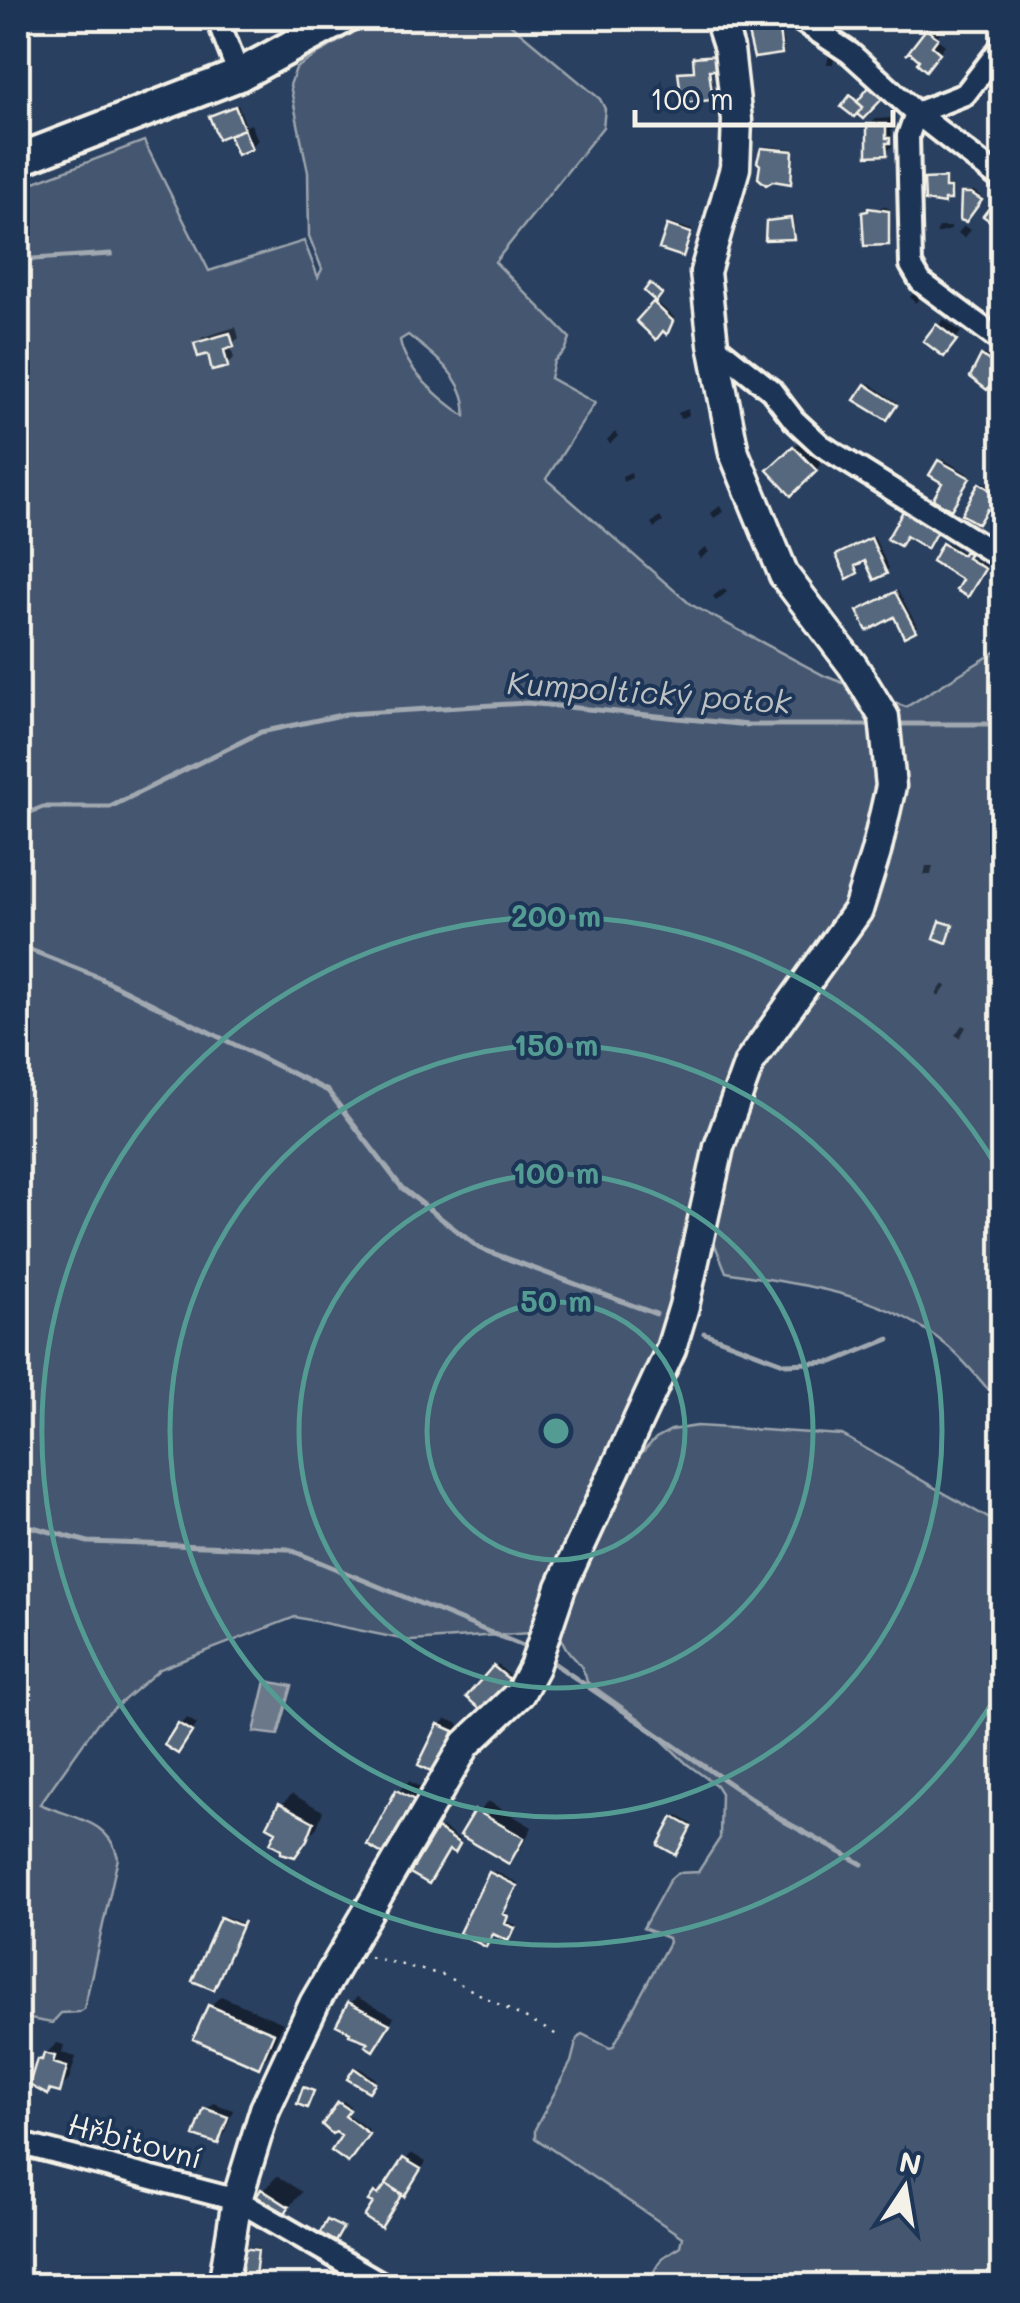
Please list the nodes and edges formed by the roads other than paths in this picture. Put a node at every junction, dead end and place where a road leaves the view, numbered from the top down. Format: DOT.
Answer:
graph roads {
  1 [pos="217,18"];
  2 [pos="343,18"];
  3 [pos="720,18"];
  4 [pos="798,18"];
  5 [pos="1002,46"];
  6 [pos="239,75"];
  7 [pos="916,113"];
  8 [pos="18,160"];
  9 [pos="1002,180"];
  10 [pos="1002,342"];
  11 [pos="712,344"];
  12 [pos="992,552"];
  13 [pos="18,2142"];
  14 [pos="236,2200"];
  15 [pos="223,2286"];
  16 [pos="386,2286"];
  1 -- 6 [label="street"];
  2 -- 6 [label="main road"];
  3 -- 11 [label="street"];
  4 -- 7 [label="street"];
  5 -- 7 [label="street"];
  6 -- 8 [label="main road"];
  7 -- 9 [label="street"];
  7 -- 10 [label="street"];
  11 -- 12 [label="street"];
  11 -- 14 [label="street"];
  13 -- 14 [label="street, Hřbitovní"];
  14 -- 15 [label="street"];
  14 -- 16 [label="street, Hřbitovní"];
}
